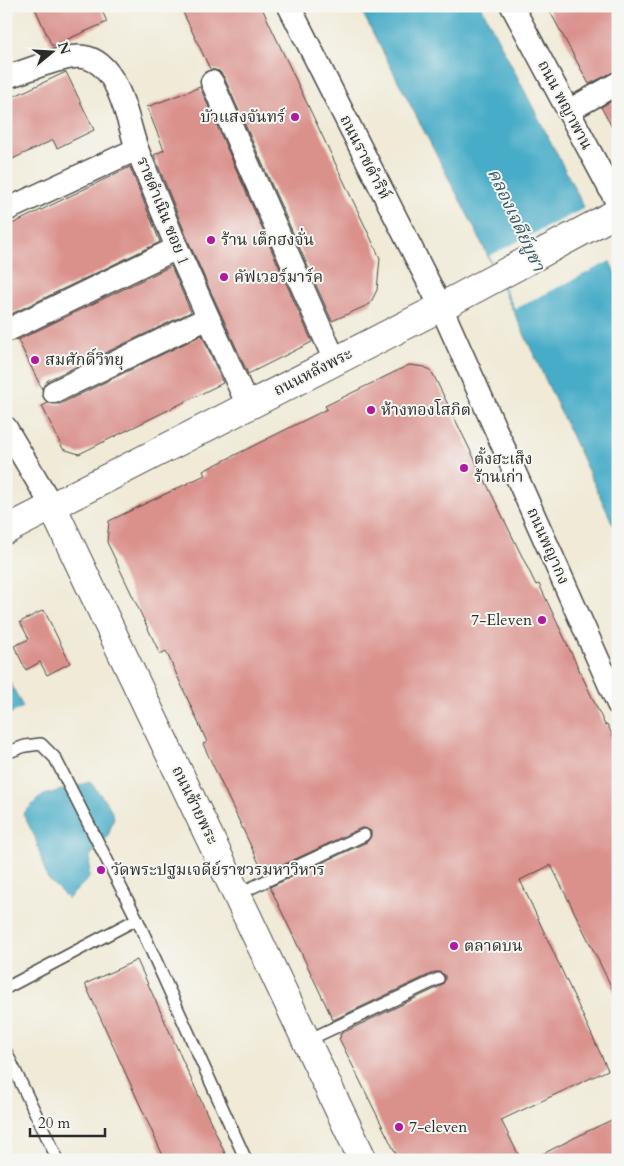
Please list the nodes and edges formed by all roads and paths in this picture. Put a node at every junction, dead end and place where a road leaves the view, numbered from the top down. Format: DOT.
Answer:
graph roads {
  1 [pos="289,6"];
  2 [pos="512,6"];
  3 [pos="6,78"];
  4 [pos="212,82"];
  5 [pos="618,83"];
  6 [pos="568,111"];
  7 [pos="137,149"];
  8 [pos="6,210"];
  9 [pos="612,212"];
  10 [pos="177,248"];
  11 [pos="441,307"];
  12 [pos="208,318"];
  13 [pos="6,331"];
  14 [pos="335,361"];
  15 [pos="54,392"];
  16 [pos="248,406"];
  17 [pos="6,428"];
  18 [pos="52,506"];
  19 [pos="6,530"];
  20 [pos="618,704"];
  21 [pos="6,753"];
  22 [pos="364,835"];
  23 [pos="238,894"];
  24 [pos="137,919"];
  25 [pos="438,979"];
  26 [pos="6,988"];
  27 [pos="306,1041"];
  28 [pos="6,1052"];
  29 [pos="58,1160"];
  30 [pos="246,1160"];
  31 [pos="363,1160"];
  1 -- 11 [label="street, ถนนราชดำริห์"];
  2 -- 6 [label="street, ถนน พญาพาน"];
  3 -- 7 [label="street"];
  4 -- 14 [label="street"];
  5 -- 6 [label="street"];
  6 -- 9 [label="street, ถนน พญาพาน"];
  7 -- 8 [label="street, ราชดำเนิน ซอย 1"];
  7 -- 10 [label="street, ราชดำเนิน ซอย 1"];
  9 -- 11 [label="street, ถนนหลังพระ"];
  10 -- 12 [label="street, ราชดำเนิน ซอย 1"];
  10 -- 13 [label="street"];
  11 -- 14 [label="street, ถนนหลังพระ"];
  11 -- 20 [label="street, ถนนพญากง"];
  12 -- 15 [label="street"];
  12 -- 16 [label="street, ราชดำเนิน ซอย 1"];
  14 -- 16 [label="street, ถนนหลังพระ"];
  16 -- 18 [label="street, ถนนหลังพระ"];
  17 -- 18 [label="street"];
  18 -- 19 [label="street, ถนนหลังพระ"];
  18 -- 23 [label="street, ถนนซ้ายพระ"];
  21 -- 24 [label="lane"];
  22 -- 23 [label="lane"];
  23 -- 27 [label="street, ถนนซ้ายพระ"];
  24 -- 26 [label="lane"];
  24 -- 30 [label="lane"];
  25 -- 27 [label="lane"];
  27 -- 31 [label="street, ถนนซ้ายพระ"];
  28 -- 29 [label="lane"];
}
